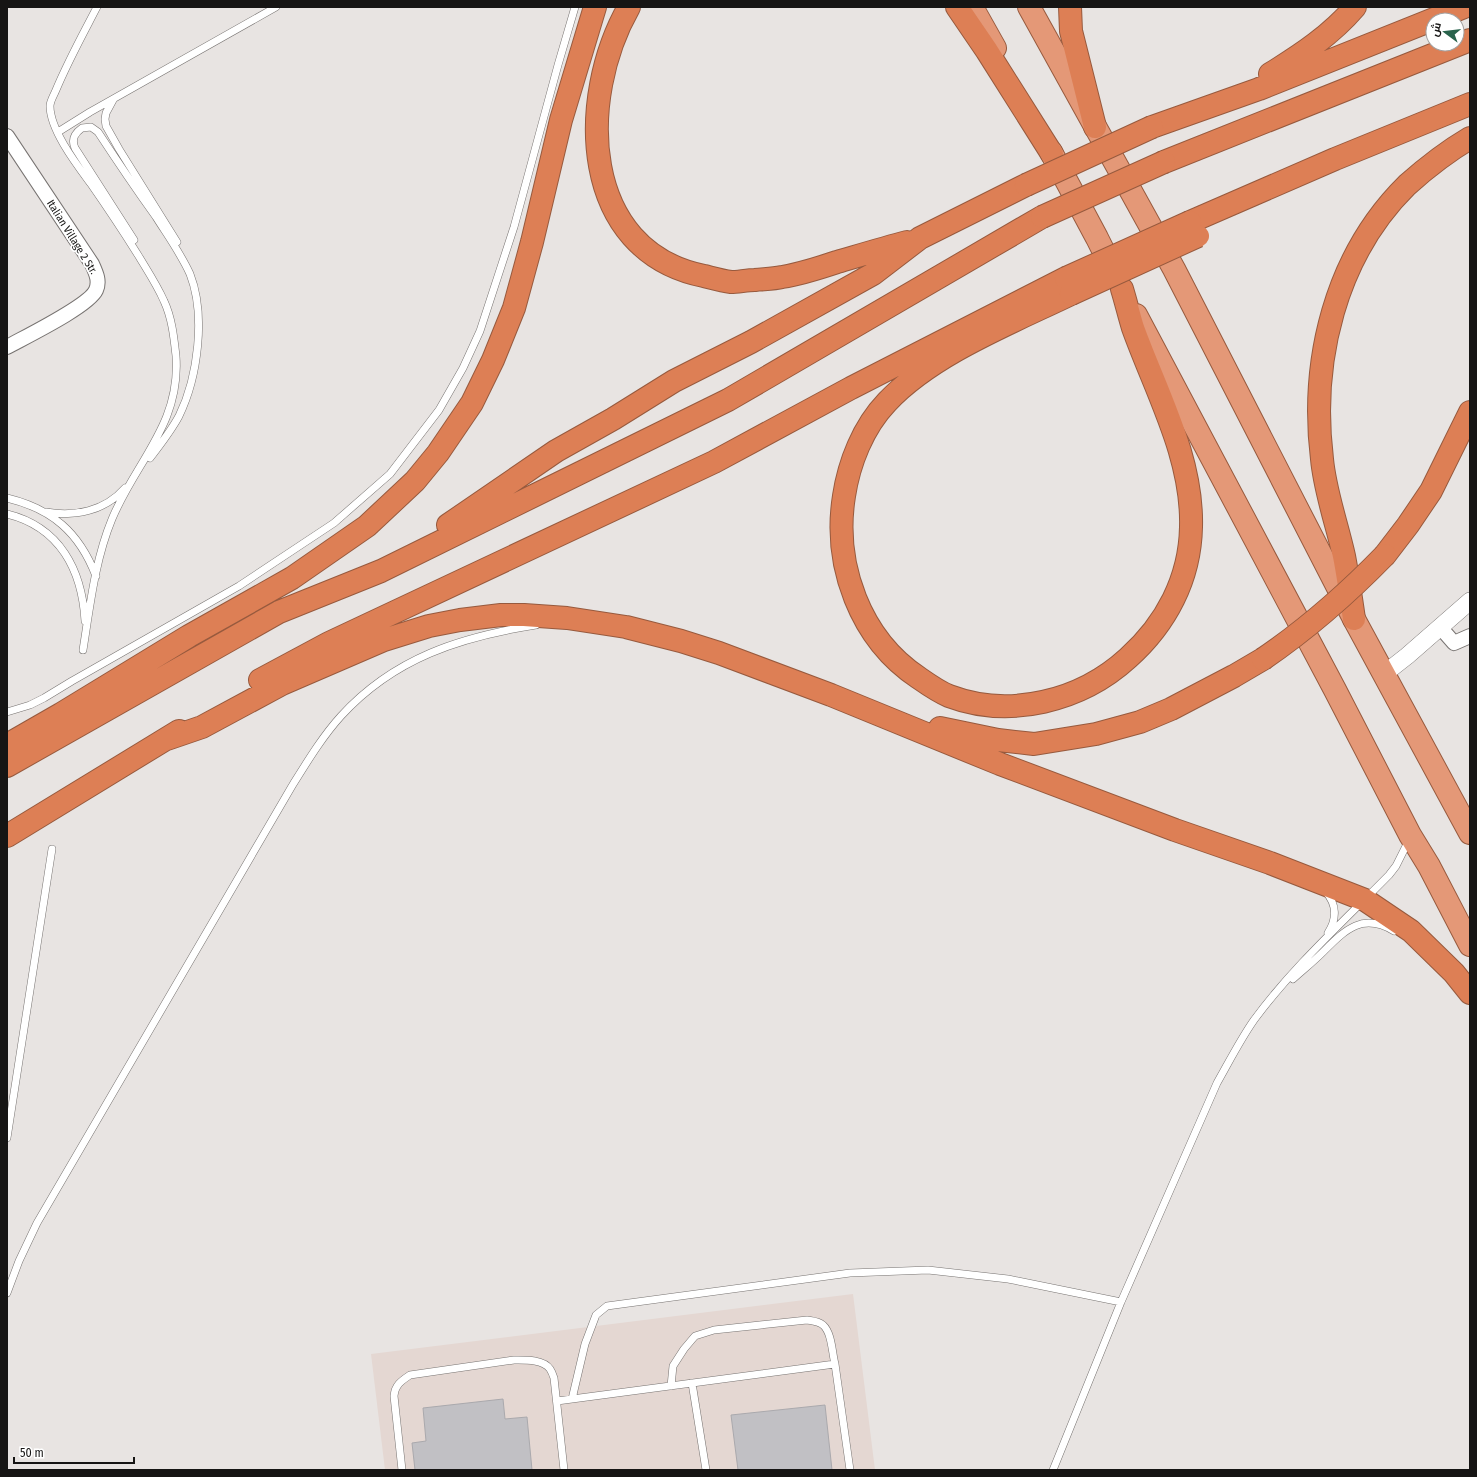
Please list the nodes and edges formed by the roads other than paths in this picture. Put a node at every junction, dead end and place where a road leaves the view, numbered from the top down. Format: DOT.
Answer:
graph roads {
  1 [pos="97,7"];
  2 [pos="276,7"];
  3 [pos="575,7"];
  4 [pos="595,7"];
  5 [pos="629,7"];
  6 [pos="957,7"];
  7 [pos="972,7"];
  8 [pos="1029,7"];
  9 [pos="1070,7"];
  10 [pos="1355,7"];
  11 [pos="1464,7"];
  12 [pos="1470,40"];
  13 [pos="114,99"];
  14 [pos="1218,104"];
  15 [pos="1470,104"];
  16 [pos="1095,127"];
  17 [pos="58,132"];
  18 [pos="7,136"];
  19 [pos="1470,138"];
  20 [pos="1052,154"];
  21 [pos="920,238"];
  22 [pos="150,275"];
  23 [pos="190,275"];
  24 [pos="1068,286"];
  25 [pos="1122,289"];
  26 [pos="7,347"];
  27 [pos="1470,412"];
  28 [pos="1470,447"];
  29 [pos="133,479"];
  30 [pos="7,498"];
  31 [pos="46,512"];
  32 [pos="7,514"];
  33 [pos="1408,525"];
  34 [pos="381,571"];
  35 [pos="96,576"];
  36 [pos="1470,601"];
  37 [pos="1354,619"];
  38 [pos="626,627"];
  39 [pos="1440,627"];
  40 [pos="85,635"];
  41 [pos="1470,636"];
  42 [pos="83,650"];
  43 [pos="1384,674"];
  44 [pos="7,712"];
  45 [pos="886,716"];
  46 [pos="166,739"];
  47 [pos="7,745"];
  48 [pos="7,766"];
  49 [pos="1470,832"];
  50 [pos="1410,835"];
  51 [pos="7,836"];
  52 [pos="52,849"];
  53 [pos="1298,874"];
  54 [pos="1365,900"];
  55 [pos="1402,937"];
  56 [pos="1323,942"];
  57 [pos="1470,945"];
  58 [pos="1430,961"];
  59 [pos="1470,993"];
  60 [pos="1275,995"];
  61 [pos="1470,998"];
  62 [pos="7,1138"];
  63 [pos="7,1293"];
  64 [pos="1121,1302"];
  65 [pos="835,1364"];
  66 [pos="692,1383"];
  67 [pos="671,1386"];
  68 [pos="572,1399"];
  69 [pos="557,1401"];
  70 [pos="402,1470"];
  71 [pos="564,1470"];
  72 [pos="706,1470"];
  73 [pos="850,1470"];
  74 [pos="1053,1470"];
  1 -- 17 [label="lane"];
  2 -- 13 [label="lane"];
  3 -- 44 [label="lane"];
  4 -- 47 [label="highway"];
  5 -- 21 [label="highway"];
  6 -- 20 [label="highway"];
  7 -- 20 [label="highway"];
  8 -- 16 [label="highway"];
  9 -- 16 [label="highway"];
  10 -- 14 [label="highway"];
  11 -- 14 [label="highway"];
  12 -- 34 [label="highway, bridge"];
  13 -- 17 [label="lane"];
  13 -- 23 [label="lane"];
  14 -- 21 [label="highway, bridge"];
  15 -- 24 [label="highway, bridge"];
  16 -- 37 [label="highway"];
  17 -- 22 [label="lane"];
  18 -- 26 [label="street, Italian Village 2 Str."];
  19 -- 37 [label="highway"];
  20 -- 25 [label="highway"];
  21 -- 34 [label="highway"];
  22 -- 23 [label="lane"];
  22 -- 29 [label="lane"];
  23 -- 29 [label="lane"];
  24 -- 25 [label="highway"];
  24 -- 46 [label="highway"];
  25 -- 50 [label="highway"];
  27 -- 33 [label="highway"];
  28 -- 33 [label="highway"];
  29 -- 31 [label="lane"];
  29 -- 35 [label="lane"];
  30 -- 31 [label="lane"];
  31 -- 35 [label="lane"];
  32 -- 40 [label="lane"];
  33 -- 45 [label="highway, bridge"];
  34 -- 48 [label="highway"];
  35 -- 40 [label="lane"];
  36 -- 39 [label="street"];
  37 -- 43 [label="highway"];
  38 -- 45 [label="highway"];
  38 -- 46 [label="highway"];
  38 -- 63 [label="lane"];
  39 -- 41 [label="street"];
  39 -- 43 [label="street"];
  40 -- 42 [label="lane"];
  43 -- 49 [label="highway"];
  45 -- 53 [label="highway"];
  46 -- 51 [label="highway"];
  50 -- 54 [label="lane"];
  50 -- 57 [label="highway"];
  52 -- 62 [label="lane"];
  53 -- 54 [label="highway"];
  53 -- 56 [label="lane"];
  54 -- 56 [label="lane"];
  54 -- 59 [label="highway"];
  55 -- 60 [label="lane"];
  56 -- 60 [label="lane"];
  58 -- 61 [label="lane"];
  60 -- 64 [label="lane"];
  64 -- 68 [label="lane"];
  64 -- 74 [label="lane"];
  65 -- 66 [label="lane"];
  65 -- 67 [label="lane"];
  65 -- 73 [label="lane"];
  66 -- 67 [label="lane"];
  66 -- 72 [label="lane"];
  67 -- 68 [label="lane"];
  68 -- 69 [label="lane"];
  69 -- 70 [label="lane"];
  69 -- 71 [label="lane"];
}
